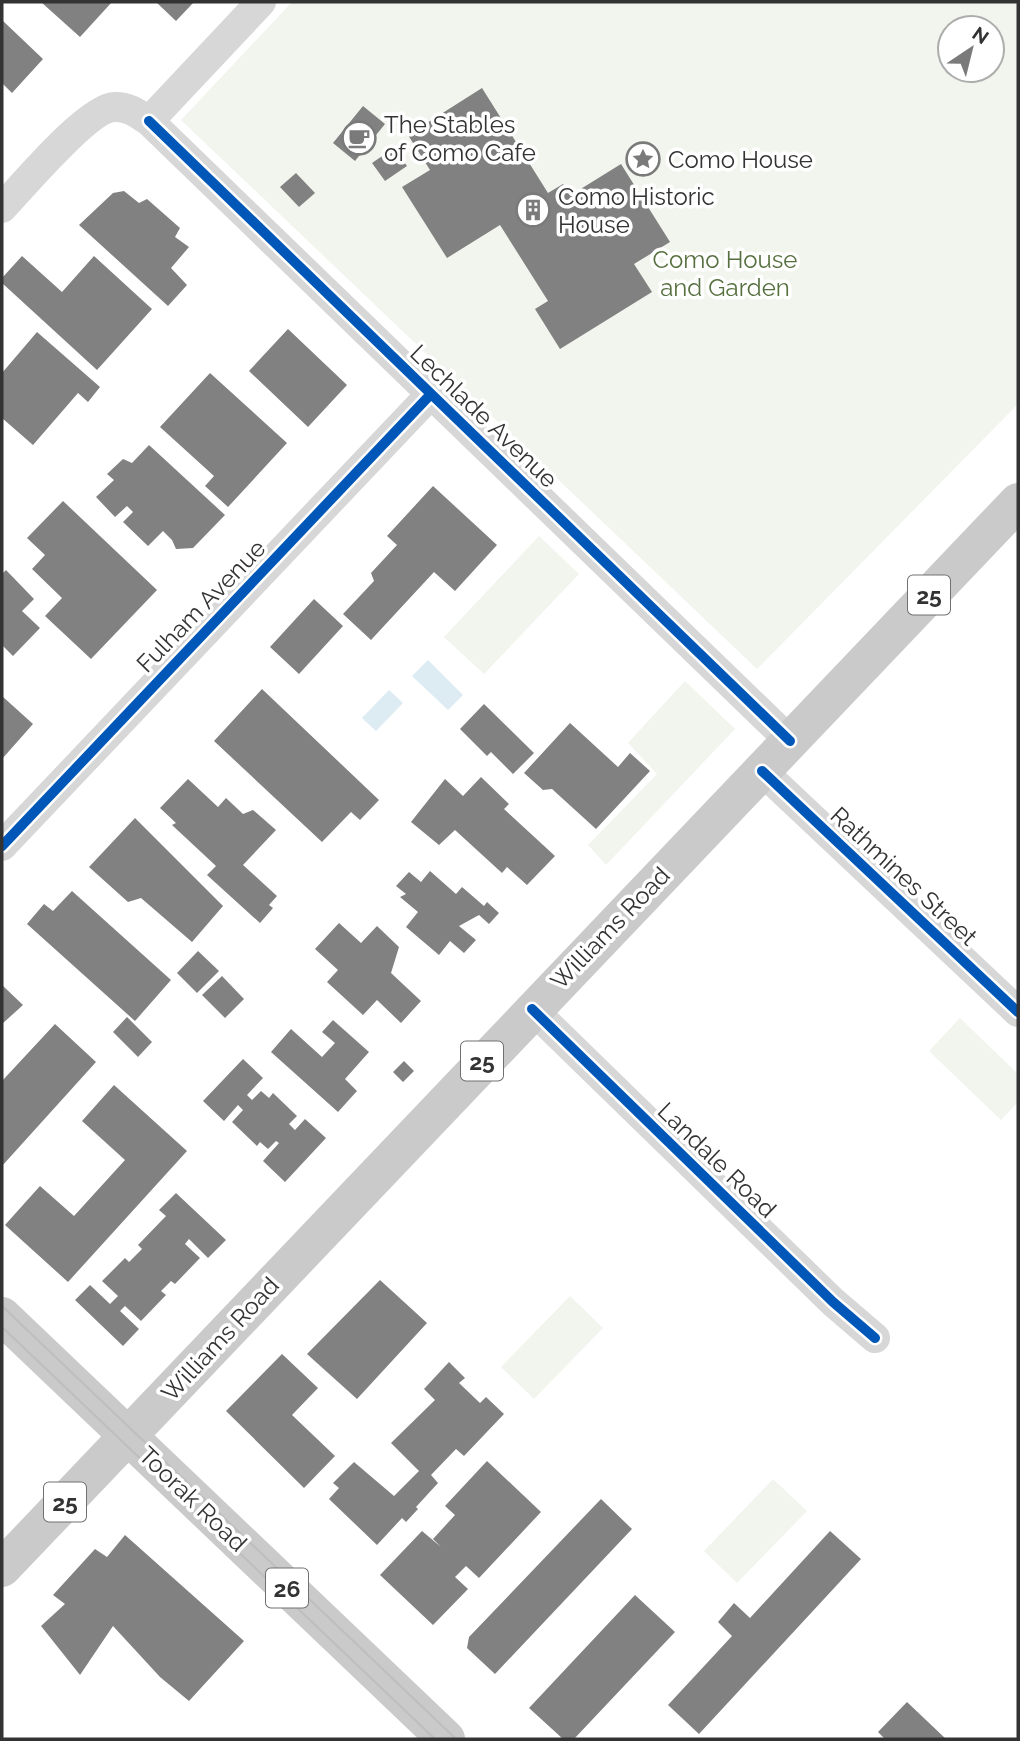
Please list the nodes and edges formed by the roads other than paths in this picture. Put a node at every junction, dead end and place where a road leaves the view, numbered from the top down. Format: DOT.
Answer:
graph roads {
  1 [pos="261,2"];
  2 [pos="149,121"];
  3 [pos="2,208"];
  4 [pos="431,394"];
  5 [pos="1018,502"];
  6 [pos="790,741"];
  7 [pos="762,771"];
  8 [pos="2,846"];
  9 [pos="532,1009"];
  10 [pos="1018,1012"];
  11 [pos="2,1316"];
  12 [pos="875,1338"];
  13 [pos="128,1437"];
  14 [pos="2,1568"];
  15 [pos="446,1739"];
  1 -- 2 [label="street"];
  2 -- 3 [label="street"];
  2 -- 4 [label="street, Lechlade Avenue"];
  4 -- 6 [label="street, Lechlade Avenue"];
  4 -- 8 [label="street, Fulham Avenue"];
  5 -- 6 [label="main road, Williams Road / 25"];
  6 -- 7 [label="main road, Williams Road / 25"];
  7 -- 9 [label="main road, Williams Road / 25"];
  7 -- 10 [label="street, Rathmines Street"];
  9 -- 12 [label="street, Landale Road"];
  9 -- 13 [label="main road, Williams Road / 25"];
  11 -- 13 [label="main road, Toorak Road / 26"];
  13 -- 14 [label="main road, Williams Road / 25"];
  13 -- 15 [label="main road, Toorak Road / 26"];
}
